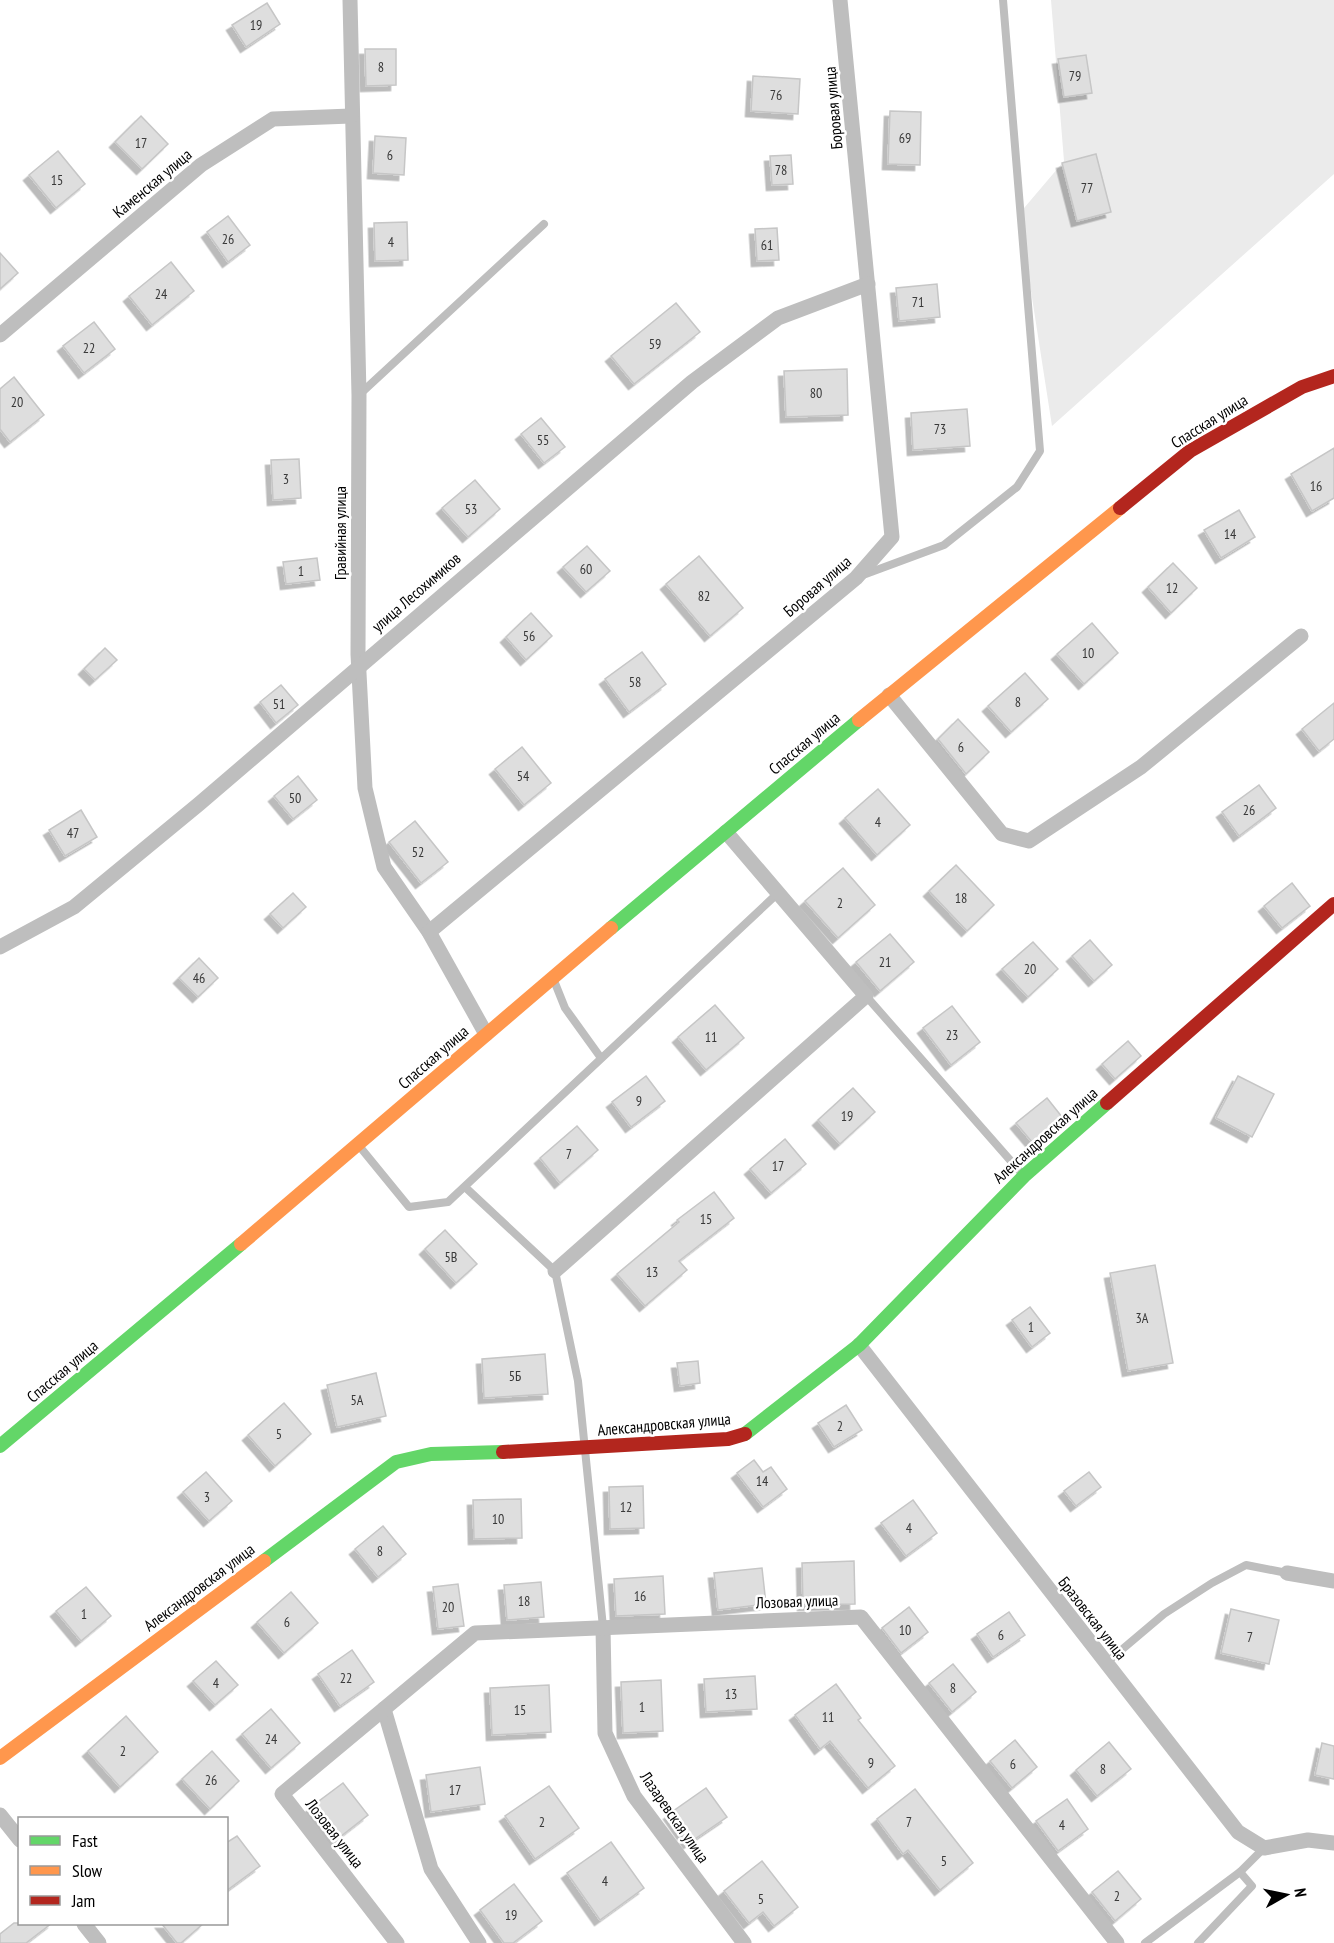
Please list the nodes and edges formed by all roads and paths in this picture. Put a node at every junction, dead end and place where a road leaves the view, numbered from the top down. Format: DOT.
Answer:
graph roads {
  1 [pos="350,0"];
  2 [pos="840,0"];
  3 [pos="1003,0"];
  4 [pos="351,116"];
  5 [pos="544,224"];
  6 [pos="868,284"];
  7 [pos="0,335"];
  8 [pos="1334,376"];
  9 [pos="359,394"];
  10 [pos="856,578"];
  11 [pos="1302,636"];
  12 [pos="358,666"];
  13 [pos="889,694"];
  14 [pos="726,832"];
  15 [pos="777,894"];
  16 [pos="1334,904"];
  17 [pos="429,932"];
  18 [pos="0,947"];
  19 [pos="552,976"];
  20 [pos="866,996"];
  21 [pos="486,1034"];
  22 [pos="601,1058"];
  23 [pos="359,1145"];
  24 [pos="1024,1176"];
  25 [pos="465,1187"];
  26 [pos="555,1271"];
  27 [pos="859,1345"];
  28 [pos="0,1446"];
  29 [pos="583,1449"];
  30 [pos="1287,1573"];
  31 [pos="1334,1581"];
  32 [pos="603,1627"];
  33 [pos="1106,1663"];
  34 [pos="384,1708"];
  35 [pos="0,1758"];
  36 [pos="0,1815"];
  37 [pos="18,1838"];
  38 [pos="1334,1843"];
  39 [pos="1264,1848"];
  40 [pos="1240,1872"];
  41 [pos="86,1925"];
  42 [pos="99,1943"];
  43 [pos="397,1943"];
  44 [pos="479,1943"];
  45 [pos="744,1943"];
  46 [pos="1117,1943"];
  47 [pos="1145,1943"];
  48 [pos="1198,1943"];
  1 -- 4 [label="street, Гравийная улица"];
  2 -- 6 [label="street, Боровая улица"];
  3 -- 10 [label="lane"];
  4 -- 7 [label="street, Каменская улица"];
  4 -- 9 [label="street, Гравийная улица"];
  5 -- 9 [label="lane"];
  6 -- 10 [label="street, Боровая улица"];
  6 -- 12 [label="street, улица Лесохимиков"];
  8 -- 13 [label="street, Спасская улица"];
  9 -- 12 [label="street, Гравийная улица"];
  10 -- 17 [label="street, Боровая улица"];
  11 -- 13 [label="street"];
  12 -- 17 [label="street, Гравийная улица"];
  12 -- 18 [label="street, улица Лесохимиков"];
  13 -- 14 [label="street, Спасская улица"];
  14 -- 15 [label="street"];
  14 -- 19 [label="street, Спасская улица"];
  15 -- 20 [label="street"];
  15 -- 22 [label="lane"];
  16 -- 24 [label="street, Александровская улица"];
  17 -- 21 [label="street, Гравийная улица"];
  19 -- 21 [label="street, Спасская улица"];
  19 -- 22 [label="lane"];
  20 -- 24 [label="lane"];
  20 -- 26 [label="street"];
  21 -- 23 [label="street, Спасская улица"];
  22 -- 25 [label="lane"];
  23 -- 25 [label="lane"];
  23 -- 28 [label="street, Спасская улица"];
  24 -- 27 [label="street, Александровская улица"];
  25 -- 26 [label="lane"];
  26 -- 29 [label="lane"];
  27 -- 29 [label="street, Александровская улица"];
  27 -- 33 [label="street, Бразовская улица"];
  29 -- 32 [label="lane"];
  29 -- 35 [label="street, Александровская улица"];
  30 -- 31 [label="street"];
  30 -- 33 [label="lane"];
  32 -- 34 [label="street, Лозовая улица"];
  32 -- 45 [label="street, Лазаревская улица"];
  32 -- 46 [label="street, Лозовая улица"];
  33 -- 39 [label="street, Бразовская улица"];
  34 -- 43 [label="street, Лозовая улица"];
  34 -- 44 [label="street"];
  36 -- 37 [label="street"];
  38 -- 39 [label="street"];
  39 -- 40 [label="lane"];
  40 -- 47 [label="lane"];
  40 -- 48 [label="lane"];
  41 -- 42 [label="street"];
}
